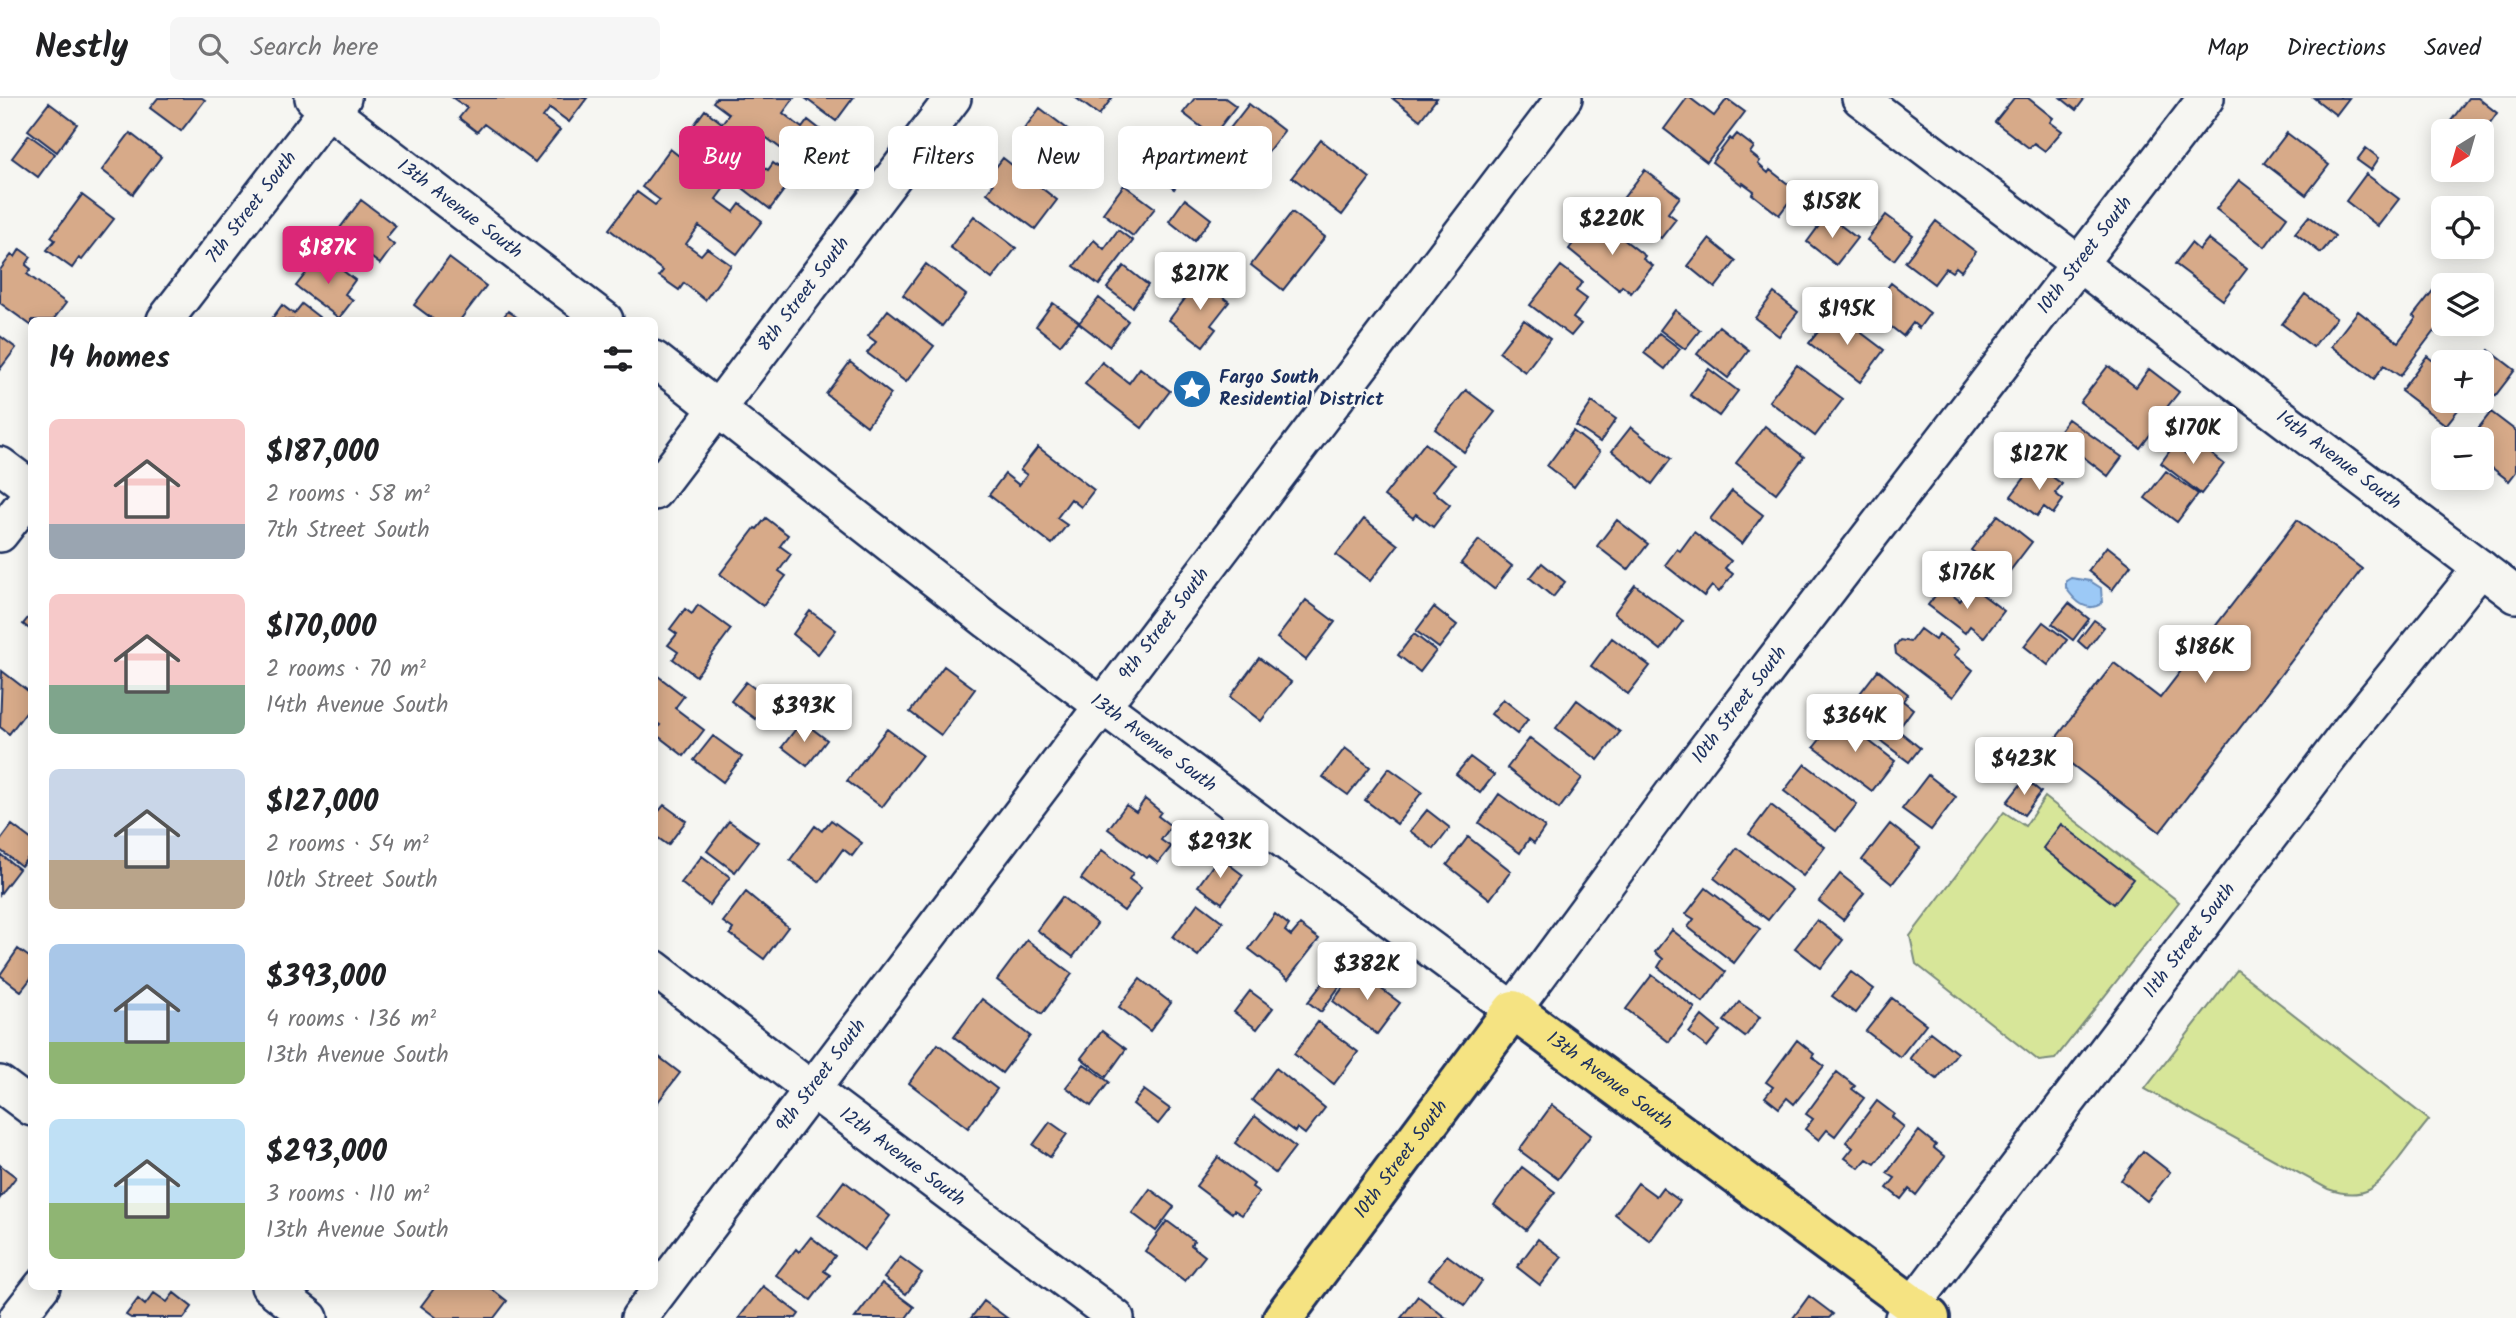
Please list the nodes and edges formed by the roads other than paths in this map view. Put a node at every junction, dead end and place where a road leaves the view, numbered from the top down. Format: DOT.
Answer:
graph roads {
  1 [pos="953,98"];
  2 [pos="1564,98"];
  3 [pos="1860,98"];
  4 [pos="2206,98"];
  5 [pos="328,102"];
  6 [pos="2080,264"];
  7 [pos="167,317"];
  8 [pos="601,317"];
  9 [pos="658,362"];
  10 [pos="718,408"];
  11 [pos="0,465"];
  12 [pos="658,487"];
  13 [pos="28,488"];
  14 [pos="28,496"];
  15 [pos="0,534"];
  16 [pos="2481,568"];
  17 [pos="2516,595"];
  18 [pos="1102,706"];
  19 [pos="658,971"];
  20 [pos="1513,1010"];
  21 [pos="0,1084"];
  22 [pos="811,1089"];
  23 [pos="28,1105"];
  24 [pos="39,1290"];
  25 [pos="274,1290"];
  26 [pos="1915,1314"];
  27 [pos="17,1318"];
  28 [pos="310,1318"];
  29 [pos="639,1318"];
  30 [pos="1116,1318"];
  31 [pos="1283,1318"];
  1 -- 10 [label="street, 8th Street South"];
  2 -- 18 [label="street, 9th Street South"];
  3 -- 6 [label="street, 14th Avenue South"];
  4 -- 6 [label="street, 10th Street South"];
  5 -- 7 [label="street, 7th Street South"];
  5 -- 8 [label="street, 13th Avenue South"];
  6 -- 16 [label="street, 14th Avenue South"];
  6 -- 20 [label="street, 10th Street South"];
  9 -- 10 [label="street, 13th Avenue South"];
  10 -- 12 [label="street, 8th Street South"];
  10 -- 18 [label="street, 13th Avenue South"];
  11 -- 13 [label="street"];
  14 -- 15 [label="street"];
  16 -- 17 [label="street, 14th Avenue South"];
  16 -- 26 [label="street, 11th Street South"];
  18 -- 20 [label="street, 13th Avenue South"];
  18 -- 22 [label="street, 9th Street South"];
  19 -- 22 [label="street, 12th Avenue South"];
  20 -- 26 [label="main road, 13th Avenue South"];
  20 -- 31 [label="main road, 10th Street South"];
  21 -- 23 [label="street"];
  22 -- 29 [label="street, 9th Street South"];
  22 -- 30 [label="street, 12th Avenue South"];
  24 -- 27 [label="street"];
  25 -- 28 [label="street"];
}
